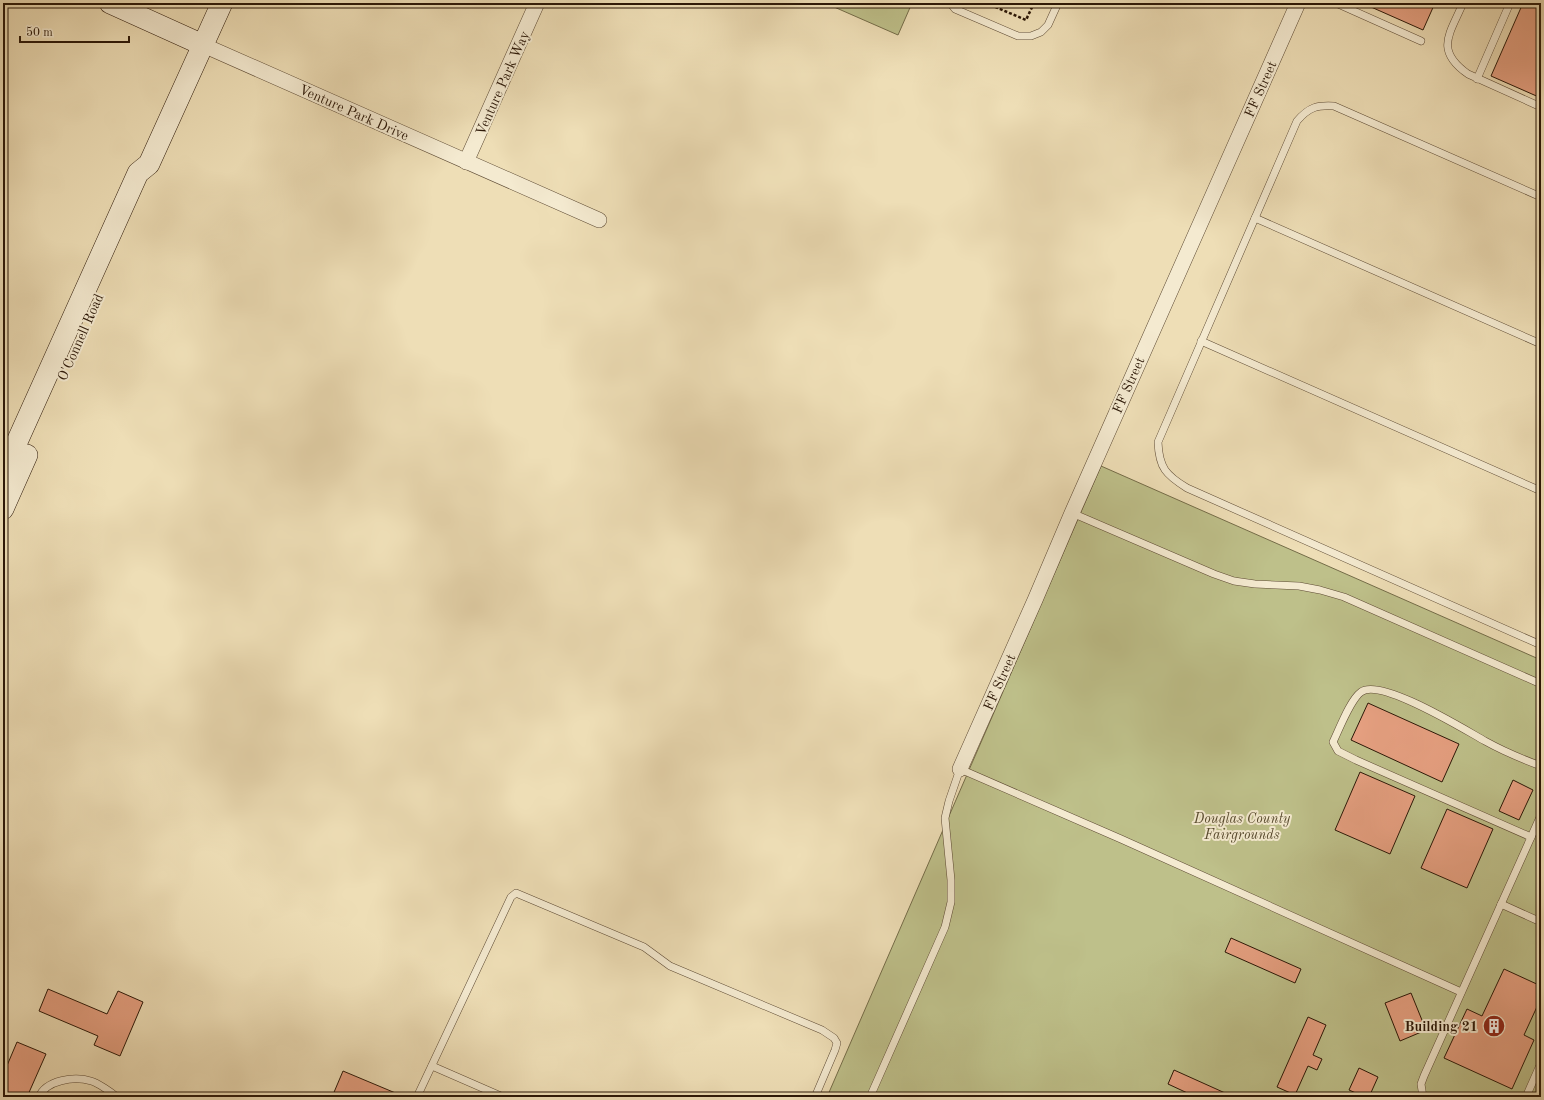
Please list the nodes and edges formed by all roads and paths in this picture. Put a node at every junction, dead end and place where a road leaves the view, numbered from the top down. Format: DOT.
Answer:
graph roads {
  1 [pos="110,3"];
  2 [pos="222,3"];
  3 [pos="537,3"];
  4 [pos="950,3"];
  5 [pos="986,3"];
  6 [pos="1034,3"];
  7 [pos="1058,3"];
  8 [pos="1298,3"];
  9 [pos="1336,3"];
  10 [pos="1463,3"];
  11 [pos="1510,3"];
  12 [pos="1421,41"];
  13 [pos="203,45"];
  14 [pos="1477,78"];
  15 [pos="1541,107"];
  16 [pos="466,162"];
  17 [pos="149,164"];
  18 [pos="1541,197"];
  19 [pos="1255,218"];
  20 [pos="598,220"];
  21 [pos="1202,342"];
  22 [pos="1541,344"];
  23 [pos="3,473"];
  24 [pos="1541,490"];
  25 [pos="3,509"];
  26 [pos="1072,513"];
  27 [pos="1541,645"];
  28 [pos="1541,684"];
  29 [pos="1541,766"];
  30 [pos="960,769"];
  31 [pos="1541,815"];
  32 [pos="1538,832"];
  33 [pos="1531,838"];
  34 [pos="1501,904"];
  35 [pos="1541,922"];
  36 [pos="1461,992"];
  37 [pos="1541,1063"];
  38 [pos="432,1066"];
  39 [pos="39,1097"];
  40 [pos="117,1097"];
  41 [pos="417,1097"];
  42 [pos="503,1097"];
  43 [pos="815,1097"];
  44 [pos="870,1097"];
  45 [pos="1423,1097"];
  46 [pos="1526,1097"];
  1 -- 13 [label="street, Venture Park Drive"];
  2 -- 13 [label="street, O'Connell Road"];
  3 -- 16 [label="street, Venture Park Way"];
  4 -- 7 [label="lane"];
  5 -- 6 [label="path"];
  8 -- 26 [label="street, FF Street"];
  9 -- 12 [label="lane"];
  10 -- 14 [label="lane"];
  11 -- 14 [label="lane"];
  13 -- 16 [label="street, Venture Park Drive"];
  13 -- 17 [label="street, O'Connell Road"];
  14 -- 15 [label="lane"];
  16 -- 20 [label="street, Venture Park Drive"];
  17 -- 23 [label="street, O'Connell Road"];
  17 -- 25 [label="street, O'Connell Road"];
  18 -- 19 [label="lane"];
  19 -- 21 [label="lane"];
  19 -- 22 [label="lane"];
  21 -- 24 [label="lane"];
  21 -- 27 [label="lane"];
  26 -- 28 [label="lane"];
  26 -- 30 [label="street, FF Street"];
  29 -- 33 [label="lane"];
  30 -- 36 [label="lane"];
  30 -- 44 [label="lane"];
  31 -- 32 [label="lane"];
  32 -- 33 [label="lane"];
  33 -- 34 [label="lane"];
  34 -- 35 [label="lane"];
  34 -- 36 [label="lane"];
  36 -- 45 [label="lane"];
  37 -- 46 [label="lane"];
  38 -- 41 [label="lane"];
  38 -- 42 [label="lane"];
  38 -- 43 [label="lane"];
  39 -- 40 [label="lane"];
}
